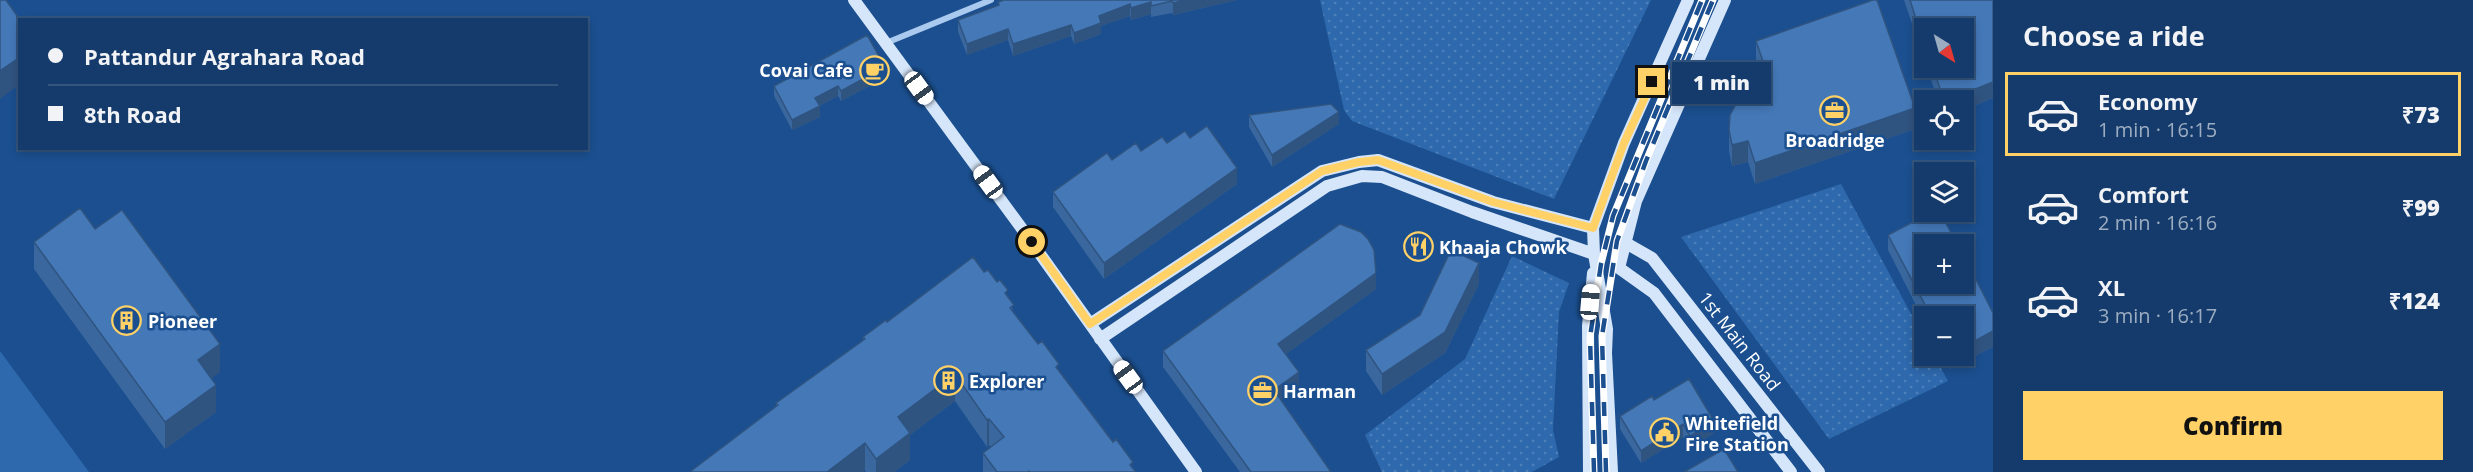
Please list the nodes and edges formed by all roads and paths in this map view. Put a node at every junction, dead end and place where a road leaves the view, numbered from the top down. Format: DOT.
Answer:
graph roads {
  1 [pos="854,0"];
  2 [pos="991,0"];
  3 [pos="1688,0"];
  4 [pos="1725,0"];
  5 [pos="886,43"];
  6 [pos="1593,228"];
  7 [pos="1624,242"];
  8 [pos="1594,254"];
  9 [pos="1090,324"];
  10 [pos="1100,339"];
  11 [pos="1196,472"];
  12 [pos="1589,472"];
  13 [pos="1612,472"];
  14 [pos="1791,472"];
  15 [pos="1819,472"];
  1 -- 5 [label="street"];
  2 -- 5 [label="street"];
  3 -- 6 [label="street"];
  4 -- 7 [label="street"];
  5 -- 9 [label="street"];
  6 -- 8 [label="street"];
  6 -- 9 [label="street"];
  7 -- 14 [label="street"];
  7 -- 15 [label="street, 1st Main Road"];
  8 -- 10 [label="street"];
  8 -- 12 [label="street"];
  8 -- 13 [label="street"];
  9 -- 10 [label="street"];
  10 -- 11 [label="street"];
}
